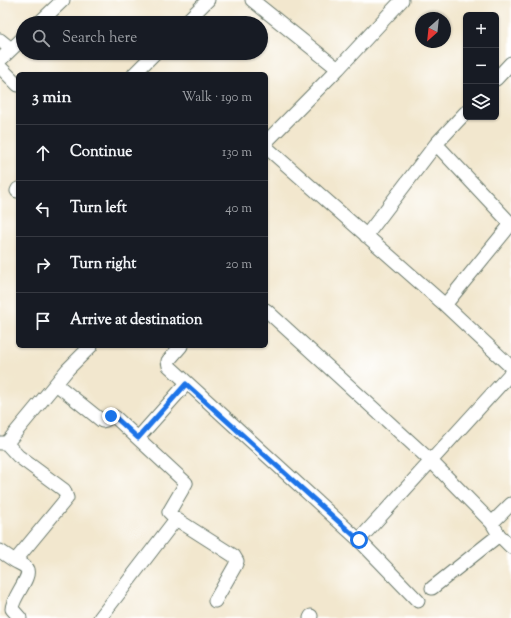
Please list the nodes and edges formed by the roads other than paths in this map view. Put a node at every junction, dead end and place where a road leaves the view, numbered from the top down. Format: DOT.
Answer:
graph roads {
  1 [pos="62,0"];
  2 [pos="208,0"];
  3 [pos="252,0"];
  4 [pos="402,0"];
  5 [pos="45,16"];
  6 [pos="192,16"];
  7 [pos="0,40"];
  8 [pos="16,44"];
  9 [pos="11,49"];
  10 [pos="0,60"];
  11 [pos="148,60"];
  12 [pos="511,63"];
  13 [pos="0,67"];
  14 [pos="338,69"];
  15 [pos="136,72"];
  16 [pos="499,76"];
  17 [pos="16,84"];
  18 [pos="463,115"];
  19 [pos="268,140"];
  20 [pos="436,144"];
  21 [pos="268,149"];
  22 [pos="366,236"];
  23 [pos="445,305"];
  24 [pos="268,312"];
  25 [pos="89,348"];
  26 [pos="178,348"];
  27 [pos="511,367"];
  28 [pos="511,373"];
  29 [pos="56,384"];
  30 [pos="186,384"];
  31 [pos="138,438"];
  32 [pos="3,443"];
  33 [pos="431,461"];
  34 [pos="511,504"];
  35 [pos="176,519"];
  36 [pos="492,523"];
  37 [pos="499,535"];
  38 [pos="359,540"];
  39 [pos="511,548"];
  40 [pos="0,551"];
  41 [pos="15,561"];
  42 [pos="432,588"];
  43 [pos="215,601"];
  44 [pos="418,601"];
  45 [pos="13,615"];
  46 [pos="100,618"];
  1 -- 5 [label="street"];
  2 -- 6 [label="street"];
  3 -- 14 [label="street"];
  4 -- 14 [label="street"];
  7 -- 9 [label="street"];
  8 -- 9 [label="street"];
  9 -- 10 [label="street"];
  11 -- 15 [label="street"];
  12 -- 16 [label="street"];
  13 -- 17 [label="street"];
  14 -- 19 [label="street"];
  18 -- 20 [label="street"];
  20 -- 22 [label="street"];
  20 -- 23 [label="street"];
  21 -- 22 [label="street"];
  22 -- 23 [label="street"];
  23 -- 27 [label="street"];
  24 -- 33 [label="street"];
  25 -- 29 [label="street"];
  26 -- 30 [label="street"];
  28 -- 33 [label="street"];
  29 -- 31 [label="street"];
  29 -- 32 [label="street"];
  30 -- 31 [label="street"];
  30 -- 38 [label="street"];
  31 -- 35 [label="street"];
  32 -- 41 [label="street"];
  33 -- 36 [label="street"];
  33 -- 38 [label="street"];
  34 -- 36 [label="street"];
  35 -- 43 [label="street"];
  35 -- 46 [label="street"];
  36 -- 37 [label="street"];
  37 -- 39 [label="street"];
  37 -- 42 [label="street"];
  38 -- 44 [label="street"];
  40 -- 41 [label="street"];
  41 -- 45 [label="street"];
}
